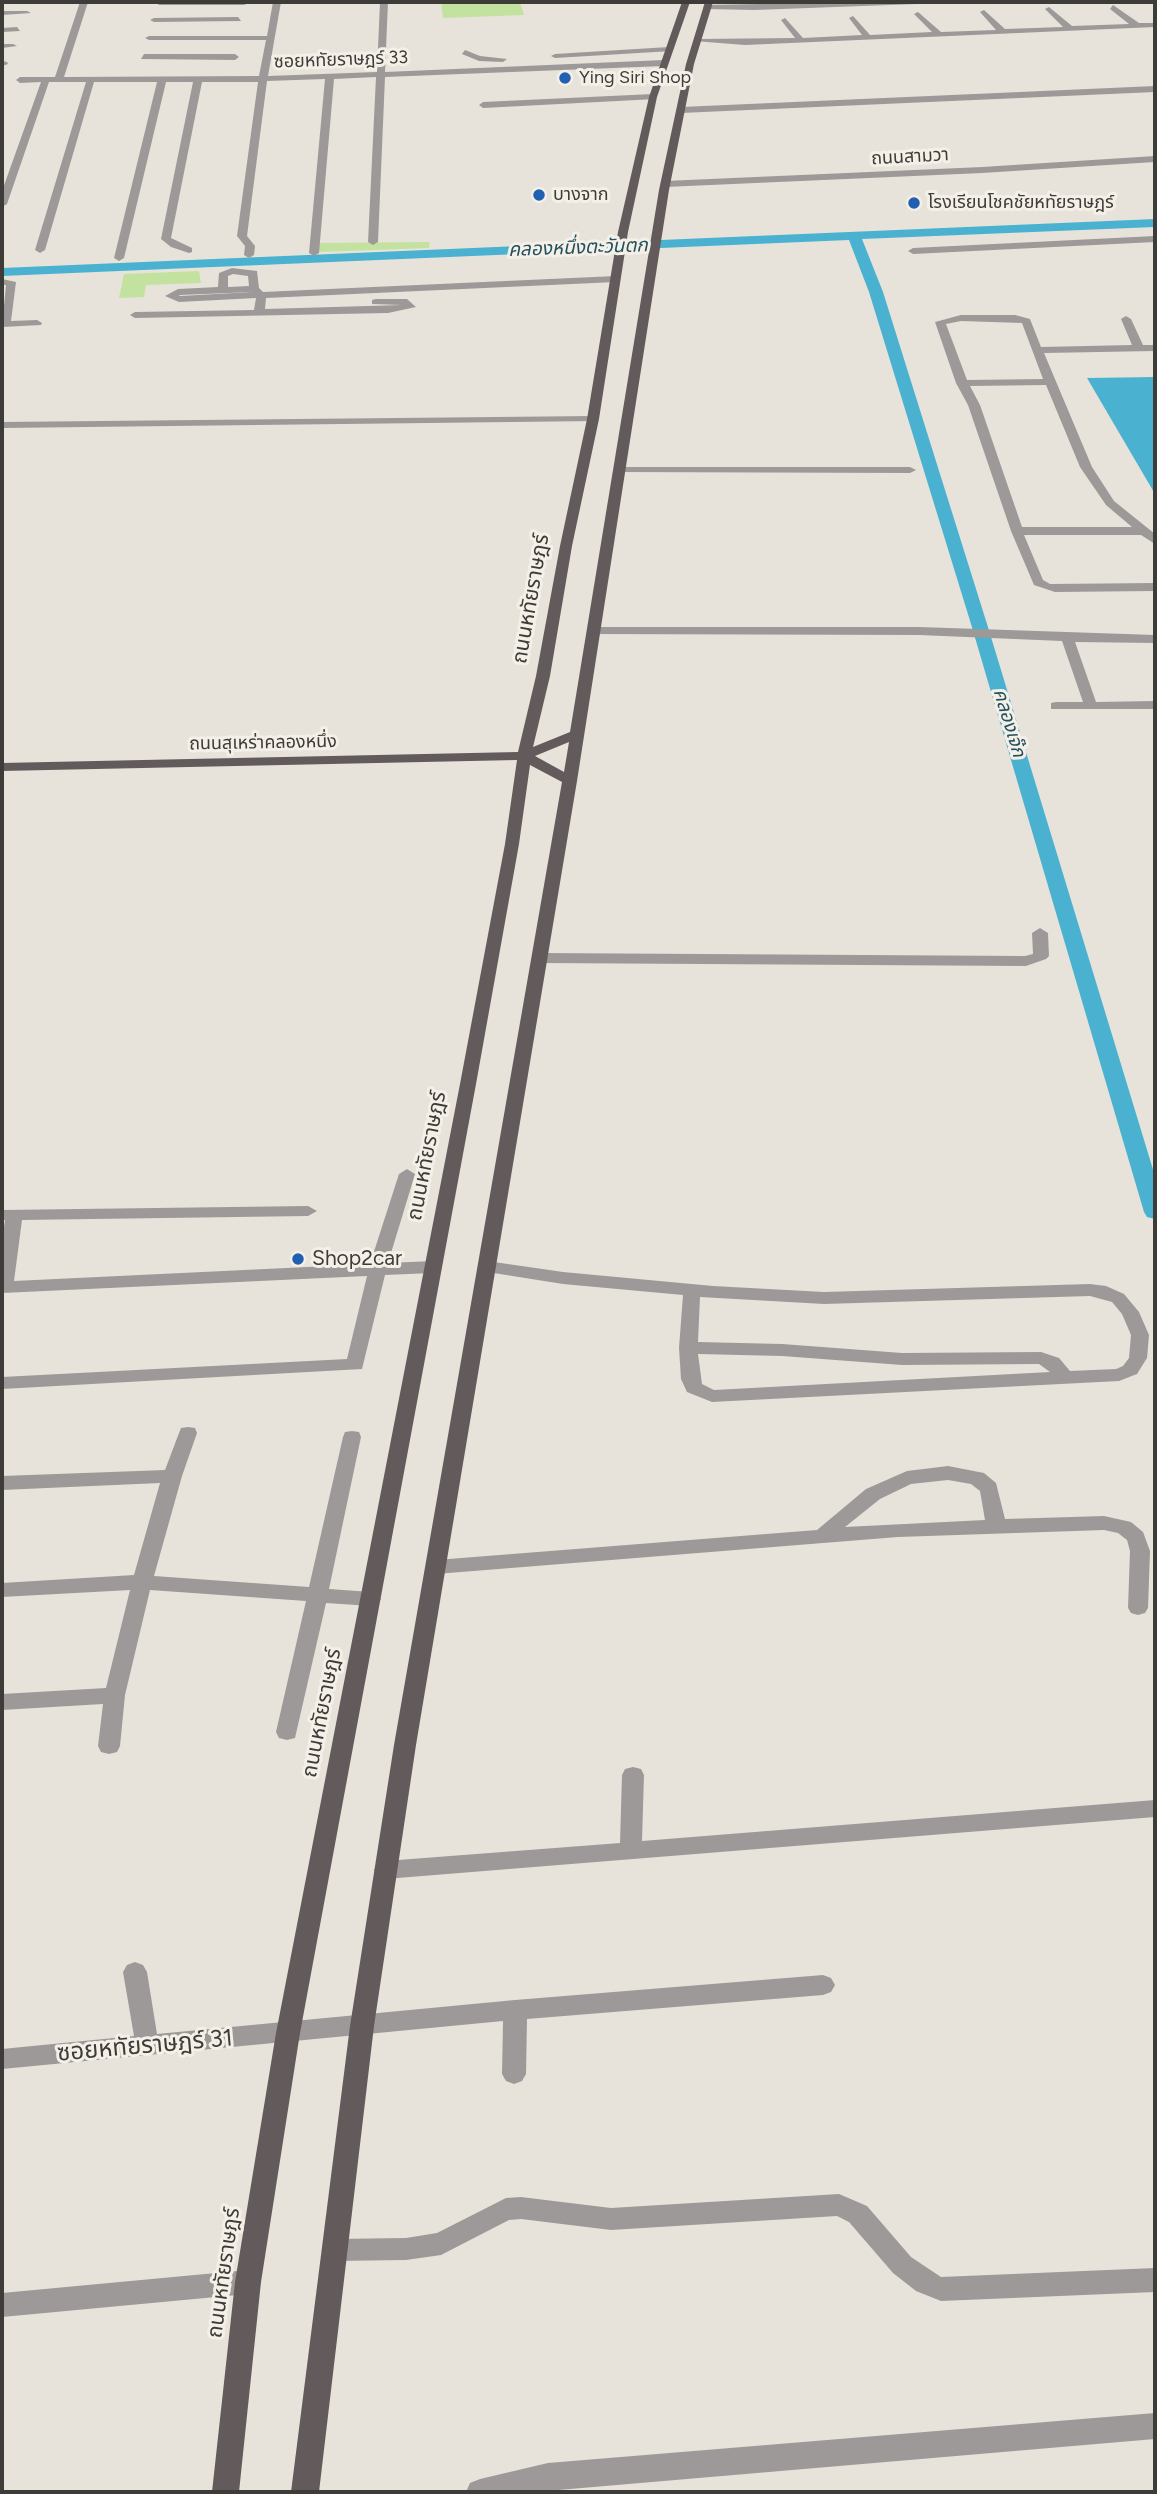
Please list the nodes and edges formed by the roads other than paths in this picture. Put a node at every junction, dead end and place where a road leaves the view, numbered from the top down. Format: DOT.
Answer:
graph roads {
  1 [pos="84,2"];
  2 [pos="159,2"];
  3 [pos="277,2"];
  4 [pos="384,2"];
  5 [pos="686,2"];
  6 [pos="917,2"];
  7 [pos="244,3"];
  8 [pos="875,3"];
  9 [pos="708,4"];
  10 [pos="810,4"];
  11 [pos="1113,7"];
  12 [pos="1049,9"];
  13 [pos="984,12"];
  14 [pos="2,13"];
  15 [pos="27,13"];
  16 [pos="918,14"];
  17 [pos="853,18"];
  18 [pos="238,19"];
  19 [pos="154,20"];
  20 [pos="785,20"];
  21 [pos="1137,26"];
  22 [pos="1155,26"];
  23 [pos="17,29"];
  24 [pos="1070,29"];
  25 [pos="2,30"];
  26 [pos="1003,32"];
  27 [pos="939,35"];
  28 [pos="149,38"];
  29 [pos="271,38"];
  30 [pos="868,38"];
  31 [pos="698,41"];
  32 [pos="801,41"];
  33 [pos="671,44"];
  34 [pos="2,46"];
  35 [pos="13,46"];
  36 [pos="465,52"];
  37 [pos="144,57"];
  38 [pos="234,57"];
  39 [pos="543,57"];
  40 [pos="519,58"];
  41 [pos="664,63"];
  42 [pos="690,64"];
  43 [pos="379,74"];
  44 [pos="330,76"];
  45 [pos="46,79"];
  46 [pos="59,79"];
  47 [pos="90,79"];
  48 [pos="140,79"];
  49 [pos="162,79"];
  50 [pos="263,79"];
  51 [pos="20,80"];
  52 [pos="198,80"];
  53 [pos="1155,89"];
  54 [pos="653,97"];
  55 [pos="483,105"];
  56 [pos="681,110"];
  57 [pos="1155,159"];
  58 [pos="665,184"];
  59 [pos="2,204"];
  60 [pos="1155,239"];
  61 [pos="373,242"];
  62 [pos="40,250"];
  63 [pos="189,250"];
  64 [pos="913,251"];
  65 [pos="314,253"];
  66 [pos="249,255"];
  67 [pos="119,258"];
  68 [pos="616,279"];
  69 [pos="2,282"];
  70 [pos="223,290"];
  71 [pos="259,301"];
  72 [pos="135,315"];
  73 [pos="1126,319"];
  74 [pos="37,323"];
  75 [pos="3,324"];
  76 [pos="1139,348"];
  77 [pos="1155,348"];
  78 [pos="1037,349"];
  79 [pos="1049,382"];
  80 [pos="961,383"];
  81 [pos="593,419"];
  82 [pos="2,425"];
  83 [pos="621,470"];
  84 [pos="910,470"];
  85 [pos="1017,531"];
  86 [pos="1142,531"];
  87 [pos="1155,540"];
  88 [pos="1155,587"];
  89 [pos="593,631"];
  90 [pos="1068,640"];
  91 [pos="1154,642"];
  92 [pos="1091,705"];
  93 [pos="1155,705"];
  94 [pos="1056,706"];
  95 [pos="577,734"];
  96 [pos="524,756"];
  97 [pos="2,767"];
  98 [pos="570,781"];
  99 [pos="1040,933"];
  100 [pos="540,958"];
  101 [pos="407,1174"];
  102 [pos="308,1211"];
  103 [pos="8,1215"];
  104 [pos="433,1267"];
  105 [pos="487,1267"];
  106 [pos="377,1269"];
  107 [pos="3,1287"];
  108 [pos="692,1290"];
  109 [pos="688,1348"];
  110 [pos="1065,1378"];
  111 [pos="2,1384"];
  112 [pos="188,1433"];
  113 [pos="352,1437"];
  114 [pos="172,1476"];
  115 [pos="2,1483"];
  116 [pos="996,1526"];
  117 [pos="823,1535"];
  118 [pos="436,1567"];
  119 [pos="142,1582"];
  120 [pos="2,1590"];
  121 [pos="316,1595"];
  122 [pos="371,1599"];
  123 [pos="1139,1608"];
  124 [pos="115,1695"];
  125 [pos="2,1702"];
  126 [pos="287,1732"];
  127 [pos="109,1746"];
  128 [pos="633,1775"];
  129 [pos="1155,1809"];
  130 [pos="631,1850"];
  131 [pos="385,1870"];
  132 [pos="135,1972"];
  133 [pos="823,1985"];
  134 [pos="514,2010"];
  135 [pos="362,2026"];
  136 [pos="288,2033"];
  137 [pos="148,2046"];
  138 [pos="2,2059"];
  139 [pos="514,2074"];
  140 [pos="335,2250"];
  141 [pos="1155,2280"];
  142 [pos="248,2282"];
  143 [pos="2,2305"];
  144 [pos="1155,2426"];
  145 [pos="225,2492"];
  146 [pos="305,2492"];
  147 [pos="480,2492"];
  1 -- 46 [label="street"];
  2 -- 7 [label="street"];
  2 -- 19 [label="street"];
  3 -- 29 [label="street"];
  4 -- 43 [label="street"];
  5 -- 33 [label="main road, ถนนหทัยราษฎร์"];
  6 -- 8 [label="street"];
  8 -- 10 [label="street"];
  9 -- 10 [label="street"];
  9 -- 31 [label="main road"];
  11 -- 21 [label="street"];
  12 -- 24 [label="street"];
  13 -- 26 [label="street"];
  14 -- 15 [label="street"];
  16 -- 27 [label="street"];
  17 -- 30 [label="street"];
  18 -- 19 [label="street"];
  19 -- 28 [label="street"];
  20 -- 32 [label="street"];
  21 -- 22 [label="street"];
  21 -- 24 [label="street"];
  23 -- 25 [label="street"];
  24 -- 26 [label="street"];
  26 -- 27 [label="street"];
  27 -- 30 [label="street"];
  28 -- 29 [label="street"];
  28 -- 37 [label="street"];
  29 -- 50 [label="street"];
  30 -- 32 [label="street"];
  31 -- 32 [label="street"];
  31 -- 33 [label="main road"];
  31 -- 42 [label="main road"];
  33 -- 39 [label="street"];
  33 -- 41 [label="main road, ถนนหทัยราษฎร์"];
  34 -- 35 [label="street"];
  36 -- 40 [label="street"];
  37 -- 38 [label="street"];
  37 -- 48 [label="street"];
  41 -- 42 [label="main road"];
  41 -- 43 [label="street, ซอยหทัยราษฎร์ 33"];
  41 -- 54 [label="main road, ถนนหทัยราษฎร์"];
  42 -- 56 [label="main road"];
  43 -- 44 [label="street, ซอยหทัยราษฎร์ 33"];
  43 -- 61 [label="street"];
  44 -- 50 [label="street, ซอยหทัยราษฎร์ 33"];
  44 -- 65 [label="street"];
  45 -- 46 [label="street, ซอยหทัยราษฎร์ 33"];
  45 -- 51 [label="street, ซอยหทัยราษฎร์ 33"];
  45 -- 59 [label="street"];
  46 -- 47 [label="street, ซอยหทัยราษฎร์ 33"];
  47 -- 48 [label="street, ซอยหทัยราษฎร์ 33"];
  47 -- 62 [label="street"];
  48 -- 49 [label="street, ซอยหทัยราษฎร์ 33"];
  49 -- 52 [label="street, ซอยหทัยราษฎร์ 33"];
  49 -- 67 [label="street"];
  50 -- 52 [label="street, ซอยหทัยราษฎร์ 33"];
  50 -- 66 [label="street"];
  52 -- 63 [label="street"];
  53 -- 56 [label="street"];
  54 -- 55 [label="street"];
  54 -- 68 [label="main road, ถนนหทัยราษฎร์"];
  56 -- 58 [label="main road"];
  57 -- 58 [label="street, ถนนสามวา"];
  58 -- 83 [label="main road"];
  60 -- 64 [label="street"];
  68 -- 71 [label="street"];
  68 -- 81 [label="main road, ถนนหทัยราษฎร์"];
  69 -- 75 [label="street"];
  70 -- 71 [label="street"];
  70 -- 71 [label="street"];
  70 -- 71 [label="street"];
  71 -- 71 [label="street"];
  71 -- 72 [label="street"];
  73 -- 76 [label="street"];
  74 -- 75 [label="street"];
  76 -- 77 [label="street"];
  76 -- 78 [label="street"];
  78 -- 79 [label="street"];
  78 -- 80 [label="street"];
  79 -- 80 [label="street"];
  79 -- 86 [label="street"];
  80 -- 85 [label="street"];
  81 -- 82 [label="street"];
  81 -- 96 [label="main road, ถนนหทัยราษฎร์"];
  83 -- 84 [label="street"];
  83 -- 89 [label="main road"];
  85 -- 86 [label="street"];
  85 -- 88 [label="street"];
  86 -- 87 [label="street"];
  89 -- 90 [label="street"];
  89 -- 95 [label="main road"];
  90 -- 91 [label="street"];
  90 -- 92 [label="street"];
  92 -- 93 [label="street"];
  92 -- 94 [label="street"];
  95 -- 96 [label="main road"];
  95 -- 98 [label="main road"];
  96 -- 97 [label="main road, ถนนสุเหร่าคลองหนึ่ง"];
  96 -- 98 [label="main road"];
  96 -- 104 [label="main road, ถนนหทัยราษฎร์"];
  98 -- 100 [label="main road"];
  99 -- 100 [label="street"];
  100 -- 105 [label="main road"];
  101 -- 106 [label="street"];
  102 -- 103 [label="street"];
  103 -- 107 [label="street"];
  104 -- 106 [label="street"];
  104 -- 122 [label="main road, ถนนหทัยราษฎร์"];
  105 -- 108 [label="street"];
  105 -- 118 [label="main road"];
  106 -- 107 [label="street"];
  106 -- 111 [label="street"];
  108 -- 109 [label="street"];
  108 -- 110 [label="street"];
  109 -- 110 [label="street"];
  109 -- 110 [label="street"];
  112 -- 114 [label="street"];
  113 -- 121 [label="street"];
  114 -- 115 [label="street"];
  114 -- 119 [label="street"];
  116 -- 117 [label="street"];
  116 -- 117 [label="street"];
  116 -- 123 [label="street"];
  117 -- 118 [label="street"];
  118 -- 131 [label="main road"];
  119 -- 120 [label="street"];
  119 -- 121 [label="street"];
  119 -- 124 [label="street"];
  121 -- 122 [label="street"];
  121 -- 126 [label="street"];
  122 -- 136 [label="main road, ถนนหทัยราษฎร์"];
  124 -- 125 [label="street"];
  124 -- 127 [label="street"];
  128 -- 130 [label="street"];
  129 -- 130 [label="street"];
  130 -- 131 [label="street"];
  131 -- 135 [label="main road"];
  132 -- 137 [label="street"];
  133 -- 134 [label="street, ซอยหทัยราษฎร์ 31"];
  134 -- 135 [label="street, ซอยหทัยราษฎร์ 31"];
  134 -- 139 [label="street"];
  135 -- 136 [label="street, ซอยหทัยราษฎร์ 31"];
  135 -- 140 [label="main road"];
  136 -- 137 [label="street, ซอยหทัยราษฎร์ 31"];
  136 -- 142 [label="main road, ถนนหทัยราษฎร์"];
  137 -- 138 [label="street, ซอยหทัยราษฎร์ 31"];
  140 -- 141 [label="street"];
  140 -- 146 [label="main road"];
  142 -- 143 [label="street"];
  142 -- 145 [label="main road, ถนนหทัยราษฎร์"];
  144 -- 147 [label="street"];
}
